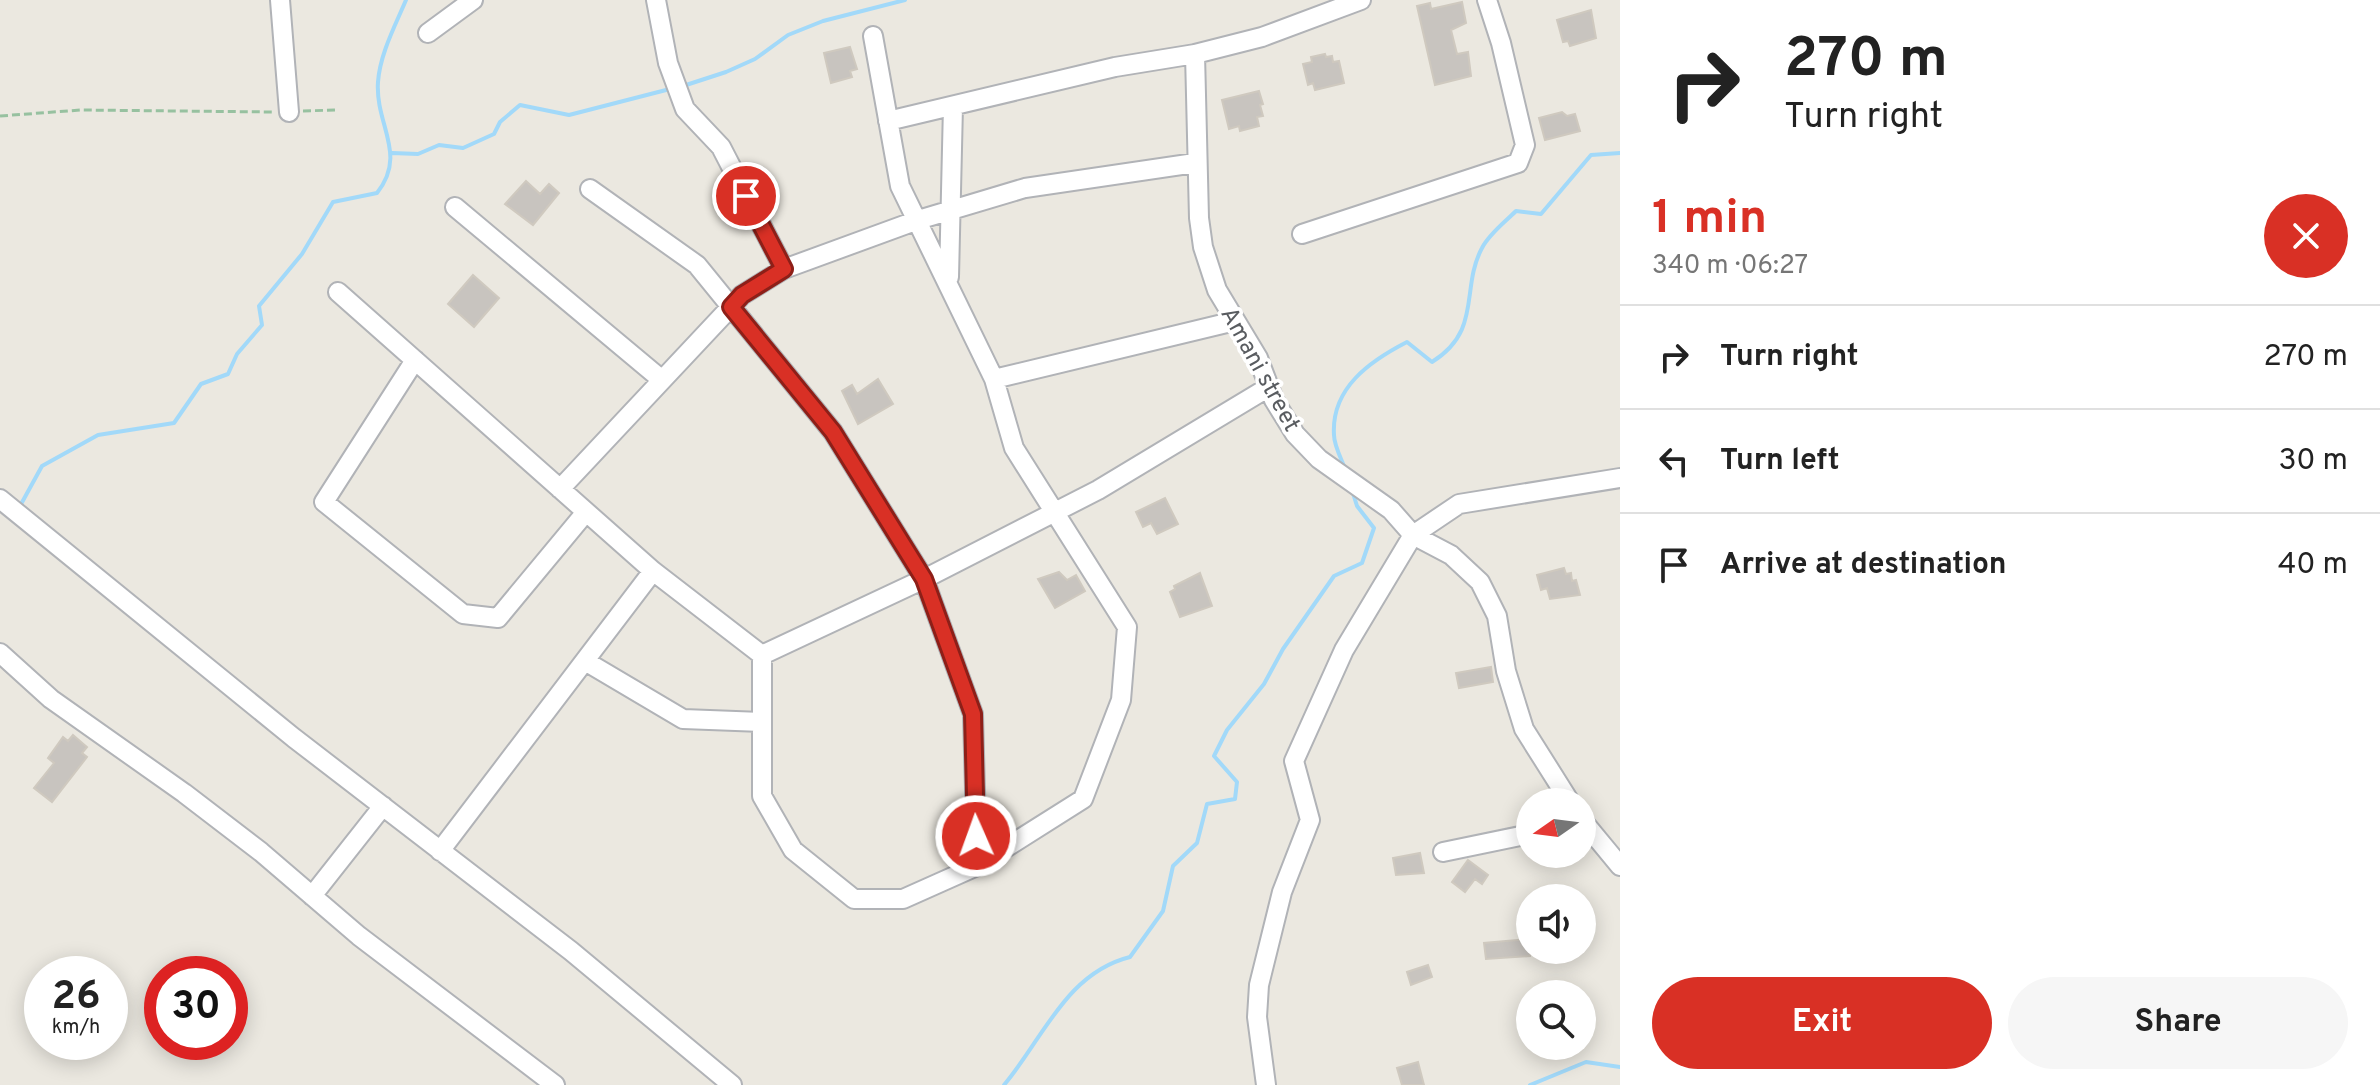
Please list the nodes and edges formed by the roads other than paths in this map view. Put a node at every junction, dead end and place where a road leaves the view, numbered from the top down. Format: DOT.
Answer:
graph roads {
  1 [pos="280,0"];
  2 [pos="473,0"];
  3 [pos="656,0"];
  4 [pos="1361,0"];
  5 [pos="1487,0"];
  6 [pos="428,33"];
  7 [pos="873,36"];
  8 [pos="1195,54"];
  9 [pos="953,106"];
  10 [pos="289,112"];
  11 [pos="888,121"];
  12 [pos="1195,163"];
  13 [pos="590,189"];
  14 [pos="455,207"];
  15 [pos="950,210"];
  16 [pos="918,220"];
  17 [pos="1302,234"];
  18 [pos="784,269"];
  19 [pos="949,284"];
  20 [pos="338,292"];
  21 [pos="731,307"];
  22 [pos="1235,321"];
  23 [pos="415,360"];
  24 [pos="994,379"];
  25 [pos="662,380"];
  26 [pos="1269,387"];
  27 [pos="1620,478"];
  28 [pos="560,489"];
  29 [pos="0,499"];
  30 [pos="586,512"];
  31 [pos="1052,514"];
  32 [pos="1413,535"];
  33 [pos="653,571"];
  34 [pos="924,579"];
  35 [pos="0,653"];
  36 [pos="762,655"];
  37 [pos="585,661"];
  38 [pos="762,722"];
  39 [pos="1561,788"];
  40 [pos="383,806"];
  41 [pos="1516,837"];
  42 [pos="1596,837"];
  43 [pos="440,851"];
  44 [pos="1443,852"];
  45 [pos="977,866"];
  46 [pos="1620,866"];
  47 [pos="312,896"];
  48 [pos="555,1085"];
  49 [pos="732,1085"];
  50 [pos="1266,1085"];
  1 -- 10 [label="street"];
  2 -- 6 [label="street"];
  3 -- 18 [label="street"];
  4 -- 8 [label="street"];
  5 -- 17 [label="street"];
  7 -- 11 [label="street"];
  8 -- 9 [label="street"];
  8 -- 12 [label="street, Amani street"];
  9 -- 11 [label="street"];
  9 -- 15 [label="street"];
  11 -- 16 [label="street"];
  12 -- 15 [label="street"];
  12 -- 22 [label="street, Amani street"];
  13 -- 21 [label="street"];
  14 -- 25 [label="street"];
  15 -- 16 [label="street"];
  15 -- 19 [label="street"];
  16 -- 18 [label="street"];
  16 -- 19 [label="street"];
  18 -- 21 [label="street"];
  19 -- 24 [label="street"];
  20 -- 23 [label="street"];
  21 -- 25 [label="street"];
  21 -- 34 [label="street"];
  22 -- 24 [label="street"];
  22 -- 26 [label="street, Amani street"];
  23 -- 28 [label="street"];
  23 -- 30 [label="street"];
  24 -- 31 [label="street"];
  25 -- 28 [label="street"];
  26 -- 31 [label="street"];
  26 -- 32 [label="street, Amani street"];
  27 -- 32 [label="street"];
  28 -- 30 [label="street"];
  29 -- 40 [label="street"];
  30 -- 33 [label="street"];
  31 -- 34 [label="street"];
  31 -- 45 [label="street"];
  32 -- 39 [label="street, Amani street"];
  32 -- 50 [label="street"];
  33 -- 36 [label="street"];
  33 -- 37 [label="street"];
  34 -- 36 [label="street"];
  34 -- 45 [label="street"];
  35 -- 47 [label="street"];
  36 -- 38 [label="street"];
  37 -- 38 [label="street"];
  37 -- 43 [label="street"];
  38 -- 45 [label="street"];
  40 -- 43 [label="street"];
  40 -- 47 [label="street"];
  41 -- 44 [label="street"];
  42 -- 46 [label="street"];
  43 -- 49 [label="street"];
  47 -- 48 [label="street"];
}
